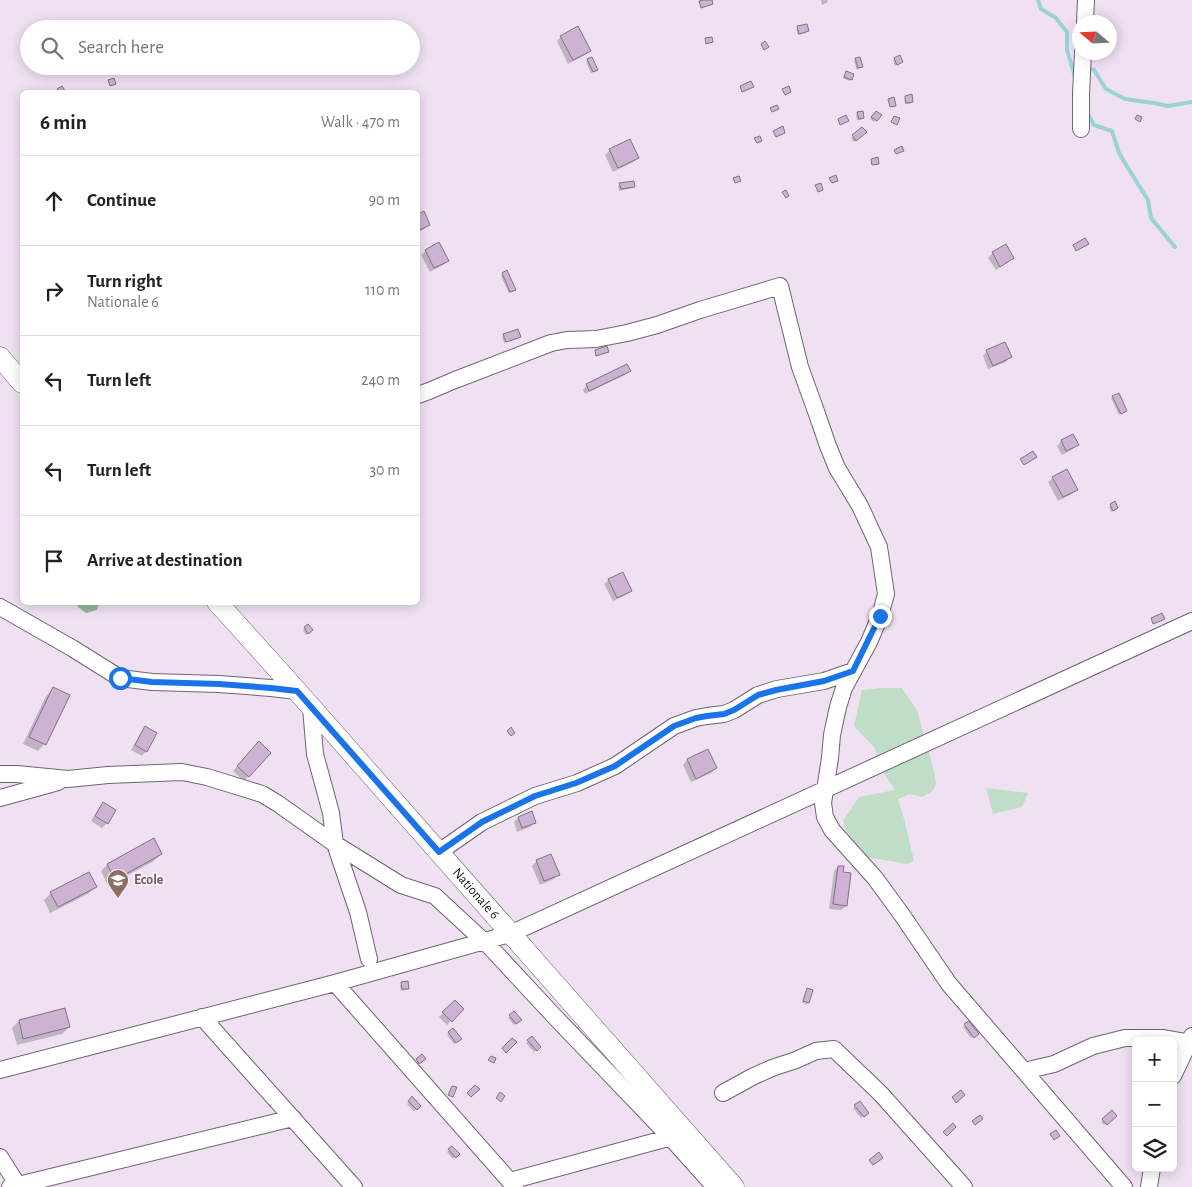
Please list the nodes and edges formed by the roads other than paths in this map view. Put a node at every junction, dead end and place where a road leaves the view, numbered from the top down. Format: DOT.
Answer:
graph roads {
  1 [pos="1086,0"];
  2 [pos="1085,15"];
  3 [pos="1083,60"];
  4 [pos="1081,129"];
  5 [pos="0,357"];
  6 [pos="20,381"];
  7 [pos="420,394"];
  8 [pos="220,605"];
  9 [pos="0,607"];
  10 [pos="1192,621"];
  11 [pos="853,671"];
  12 [pos="297,691"];
  13 [pos="311,708"];
  14 [pos="0,774"];
  15 [pos="68,779"];
  16 [pos="825,790"];
  17 [pos="0,798"];
  18 [pos="335,844"];
  19 [pos="439,852"];
  20 [pos="510,934"];
  21 [pos="484,942"];
  22 [pos="369,959"];
  23 [pos="335,983"];
  24 [pos="202,1017"];
  25 [pos="1191,1040"];
  26 [pos="1177,1068"];
  27 [pos="0,1070"];
  28 [pos="1024,1071"];
  29 [pos="723,1093"];
  30 [pos="293,1118"];
  31 [pos="678,1135"];
  32 [pos="0,1157"];
  33 [pos="1151,1172"];
  34 [pos="512,1184"];
  35 [pos="16,1186"];
  36 [pos="354,1187"];
  37 [pos="715,1187"];
  38 [pos="734,1187"];
  39 [pos="964,1187"];
  40 [pos="1124,1187"];
  41 [pos="1149,1187"];
  1 -- 2 [label="street"];
  3 -- 4 [label="street"];
  5 -- 6 [label="main road"];
  7 -- 11 [label="street"];
  8 -- 12 [label="main road, Nationale 6"];
  9 -- 12 [label="street"];
  10 -- 16 [label="street"];
  11 -- 16 [label="street"];
  11 -- 19 [label="street"];
  12 -- 13 [label="main road, Nationale 6"];
  13 -- 18 [label="street"];
  13 -- 19 [label="main road, Nationale 6"];
  14 -- 15 [label="street"];
  15 -- 17 [label="street"];
  15 -- 18 [label="street"];
  16 -- 20 [label="street"];
  16 -- 28 [label="street"];
  18 -- 21 [label="street"];
  18 -- 22 [label="street"];
  19 -- 20 [label="main road, Nationale 6"];
  20 -- 21 [label="street"];
  20 -- 31 [label="main road, Nationale 6"];
  21 -- 23 [label="street"];
  21 -- 31 [label="street"];
  23 -- 24 [label="street"];
  23 -- 34 [label="street"];
  24 -- 27 [label="street"];
  24 -- 30 [label="street"];
  25 -- 26 [label="street"];
  25 -- 28 [label="street"];
  28 -- 40 [label="street"];
  29 -- 39 [label="street"];
  30 -- 35 [label="street"];
  30 -- 36 [label="street"];
  31 -- 34 [label="street"];
  31 -- 37 [label="street"];
  31 -- 38 [label="main road, Nationale 6"];
  32 -- 35 [label="street"];
  33 -- 41 [label="street"];
}
